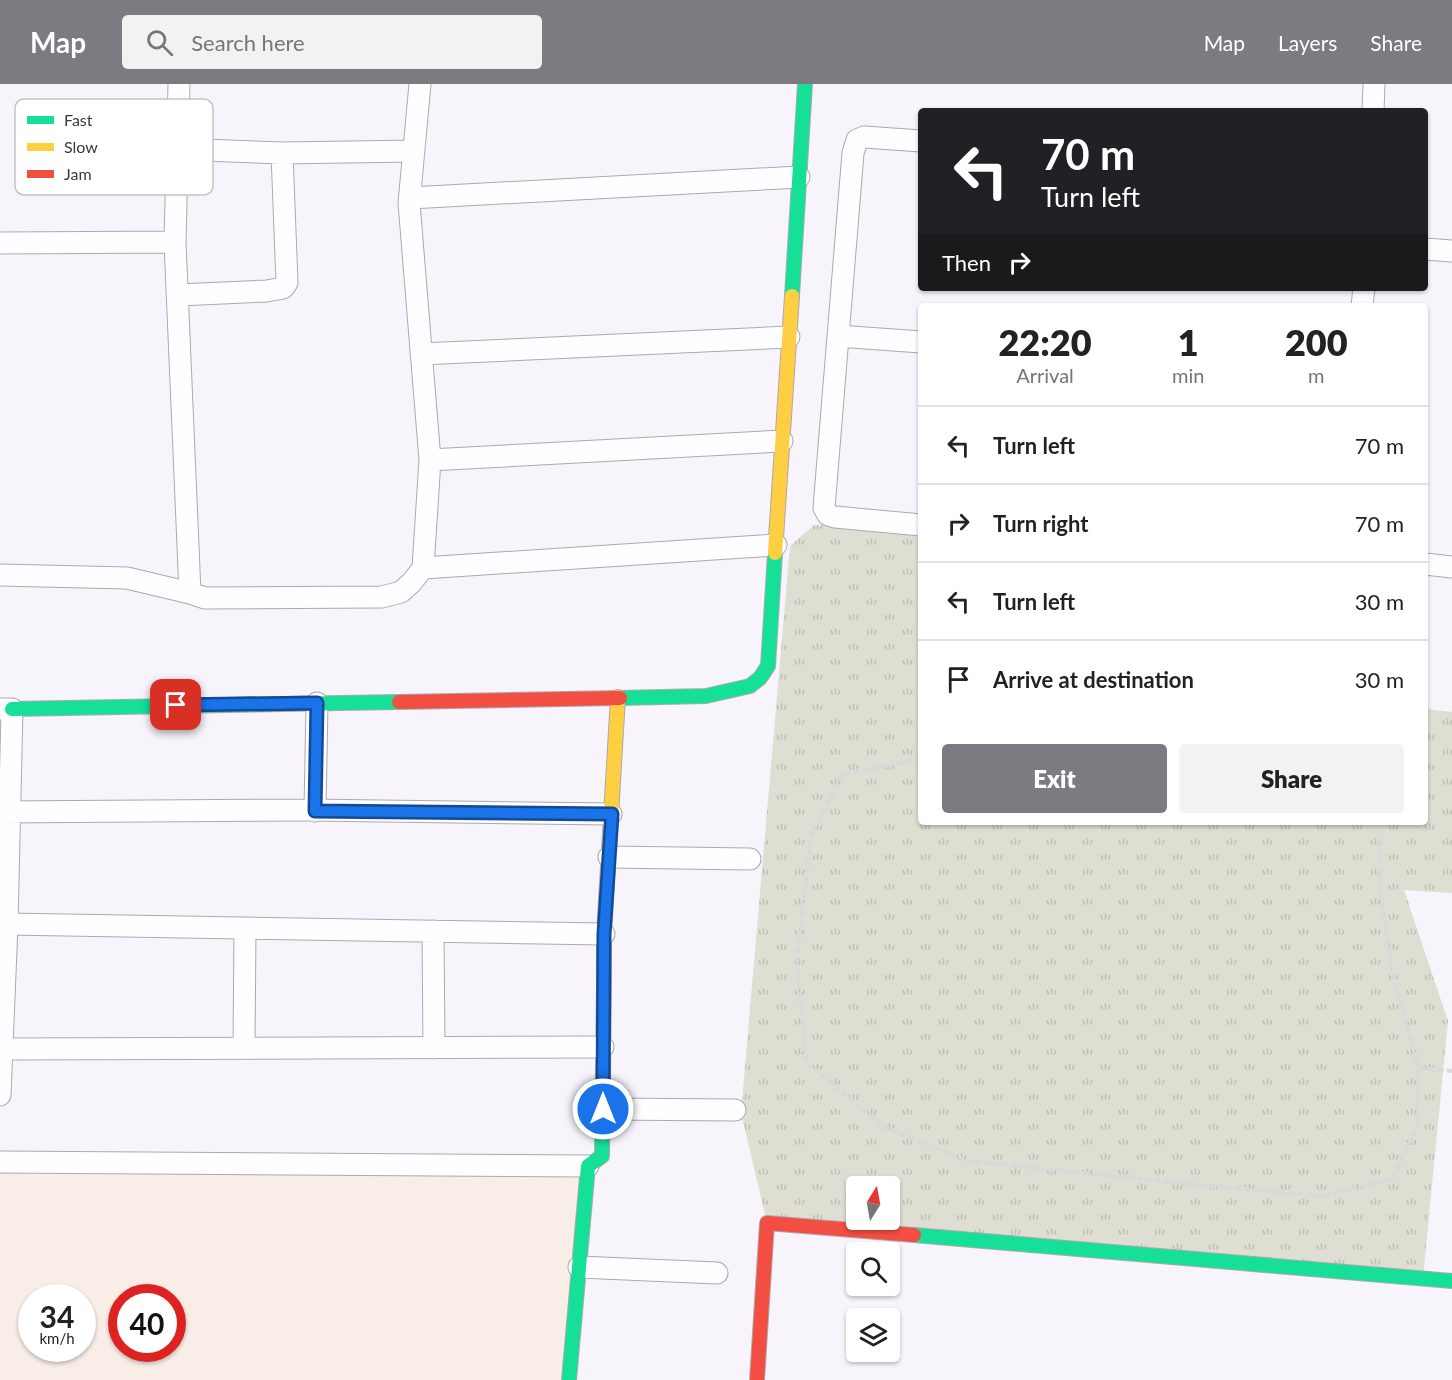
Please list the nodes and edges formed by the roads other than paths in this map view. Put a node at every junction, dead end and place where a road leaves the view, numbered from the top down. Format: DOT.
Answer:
graph roads {
  1 [pos="179,84"];
  2 [pos="420,84"];
  3 [pos="805,84"];
  4 [pos="1374,84"];
  5 [pos="179,99"];
  6 [pos="1373,108"];
  7 [pos="918,141"];
  8 [pos="213,150"];
  9 [pos="414,151"];
  10 [pos="282,153"];
  11 [pos="799,177"];
  12 [pos="176,195"];
  13 [pos="410,198"];
  14 [pos="175,242"];
  15 [pos="0,243"];
  16 [pos="1428,249"];
  17 [pos="1452,251"];
  18 [pos="177,295"];
  19 [pos="838,336"];
  20 [pos="789,337"];
  21 [pos="918,342"];
  22 [pos="421,354"];
  23 [pos="782,441"];
  24 [pos="430,460"];
  25 [pos="918,525"];
  26 [pos="776,545"];
  27 [pos="1428,564"];
  28 [pos="1452,567"];
  29 [pos="423,568"];
  30 [pos="0,576"];
  31 [pos="190,593"];
  32 [pos="618,697"];
  33 [pos="317,703"];
  34 [pos="6,709"];
  35 [pos="315,811"];
  36 [pos="5,812"];
  37 [pos="612,814"];
  38 [pos="609,857"];
  39 [pos="750,859"];
  40 [pos="5,924"];
  41 [pos="245,928"];
  42 [pos="433,932"];
  43 [pos="604,934"];
  44 [pos="603,1047"];
  45 [pos="244,1048"];
  46 [pos="434,1048"];
  47 [pos="1,1055"];
  48 [pos="0,1095"];
  49 [pos="603,1109"];
  50 [pos="735,1110"];
  51 [pos="0,1162"];
  52 [pos="588,1166"];
  53 [pos="579,1267"];
  54 [pos="717,1273"];
  55 [pos="1452,1281"];
  56 [pos="569,1380"];
  57 [pos="757,1380"];
  1 -- 5 [label="street"];
  2 -- 9 [label="street"];
  3 -- 11 [label="street"];
  4 -- 6 [label="street"];
  7 -- 19 [label="street"];
  8 -- 10 [label="street"];
  9 -- 10 [label="street"];
  9 -- 13 [label="street"];
  10 -- 18 [label="street"];
  11 -- 13 [label="street"];
  11 -- 20 [label="street"];
  12 -- 14 [label="street"];
  13 -- 22 [label="street"];
  14 -- 15 [label="street"];
  14 -- 18 [label="street"];
  16 -- 17 [label="street"];
  18 -- 31 [label="street"];
  19 -- 21 [label="street"];
  19 -- 25 [label="street"];
  20 -- 22 [label="street"];
  20 -- 23 [label="street"];
  22 -- 24 [label="street"];
  23 -- 24 [label="street"];
  23 -- 26 [label="street"];
  24 -- 29 [label="street"];
  26 -- 29 [label="street"];
  26 -- 32 [label="street"];
  27 -- 28 [label="street"];
  29 -- 31 [label="street"];
  30 -- 31 [label="street"];
  32 -- 33 [label="street"];
  32 -- 37 [label="street"];
  33 -- 34 [label="street"];
  33 -- 35 [label="street"];
  34 -- 36 [label="street"];
  35 -- 36 [label="street"];
  35 -- 37 [label="street"];
  36 -- 40 [label="street"];
  37 -- 38 [label="street"];
  38 -- 39 [label="street"];
  38 -- 43 [label="street"];
  40 -- 41 [label="street"];
  40 -- 47 [label="street"];
  41 -- 42 [label="street"];
  41 -- 45 [label="street"];
  42 -- 43 [label="street"];
  42 -- 46 [label="street"];
  43 -- 44 [label="street"];
  44 -- 46 [label="street"];
  44 -- 49 [label="street"];
  45 -- 46 [label="street"];
  45 -- 47 [label="street"];
  47 -- 48 [label="street"];
  49 -- 50 [label="street"];
  49 -- 52 [label="street"];
  51 -- 52 [label="street"];
  52 -- 53 [label="street"];
  53 -- 54 [label="street"];
  53 -- 56 [label="street"];
  55 -- 57 [label="street"];
}
